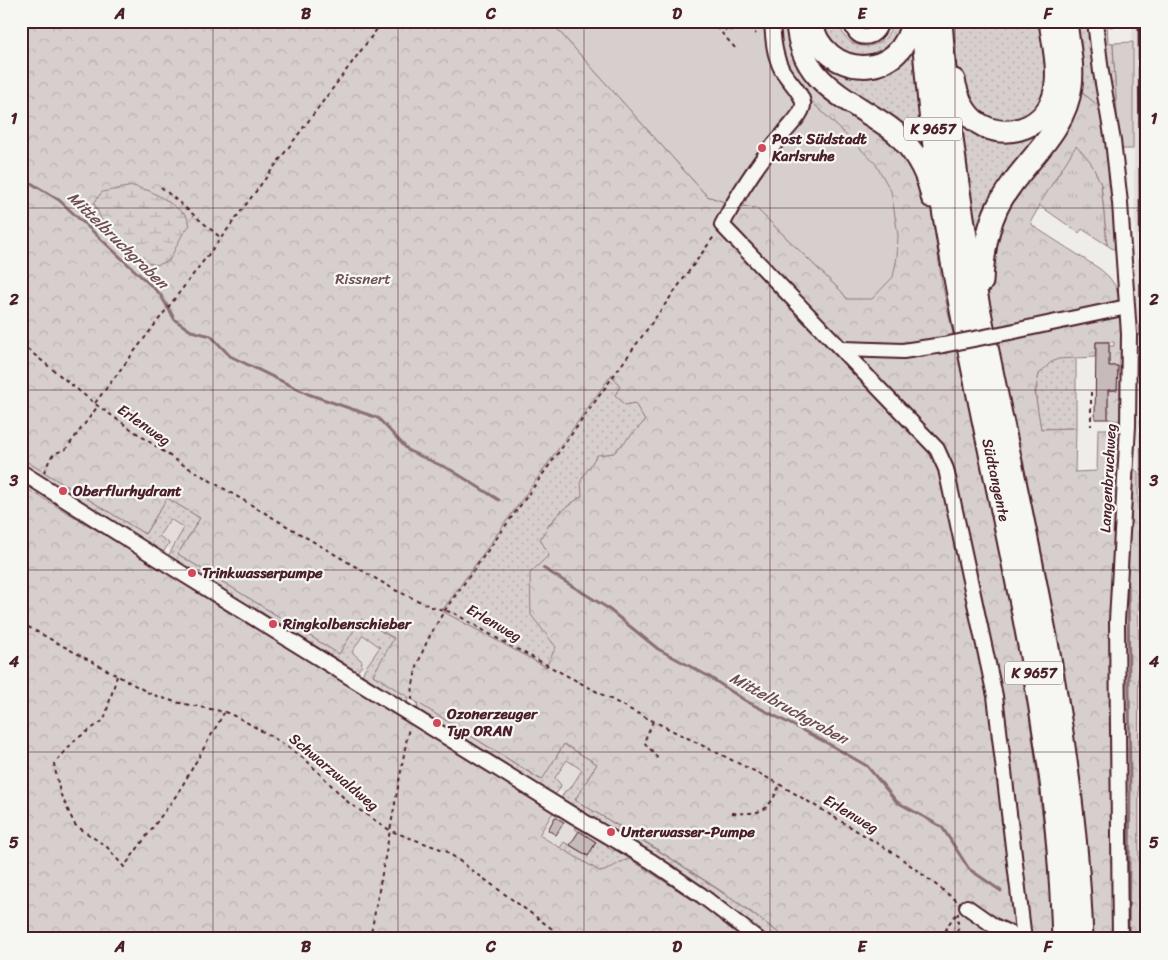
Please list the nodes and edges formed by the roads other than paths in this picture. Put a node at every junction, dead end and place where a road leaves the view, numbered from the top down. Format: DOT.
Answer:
graph roads {
  1 [pos="772,21"];
  2 [pos="797,21"];
  3 [pos="811,21"];
  4 [pos="852,21"];
  5 [pos="881,21"];
  6 [pos="912,21"];
  7 [pos="922,21"];
  8 [pos="941,21"];
  9 [pos="1050,21"];
  10 [pos="1066,21"];
  11 [pos="1095,21"];
  12 [pos="943,55"];
  13 [pos="947,237"];
  14 [pos="1127,307"];
  15 [pos="980,310"];
  16 [pos="843,349"];
  17 [pos="21,472"];
  18 [pos="961,907"];
  19 [pos="758,939"];
  20 [pos="1023,939"];
  21 [pos="1063,939"];
  22 [pos="1082,939"];
  23 [pos="1120,939"];
  1 -- 16 [label="lane"];
  2 -- 13 [label="highway"];
  3 -- 6 [label="highway"];
  4 -- 5 [label="lane"];
  7 -- 13 [label="highway, Südtangente / K 9657"];
  8 -- 12 [label="highway, Südtangente / K 9657"];
  9 -- 12 [label="highway"];
  10 -- 15 [label="highway"];
  11 -- 14 [label="lane, Langenbruchweg"];
  12 -- 15 [label="highway, Südtangente / K 9657"];
  13 -- 21 [label="highway, Südtangente / K 9657"];
  14 -- 16 [label="lane, bridge"];
  14 -- 23 [label="lane, Langenbruchweg"];
  15 -- 22 [label="highway, Südtangente / K 9657"];
  16 -- 20 [label="lane"];
  17 -- 19 [label="lane"];
  18 -- 20 [label="lane"];
}
